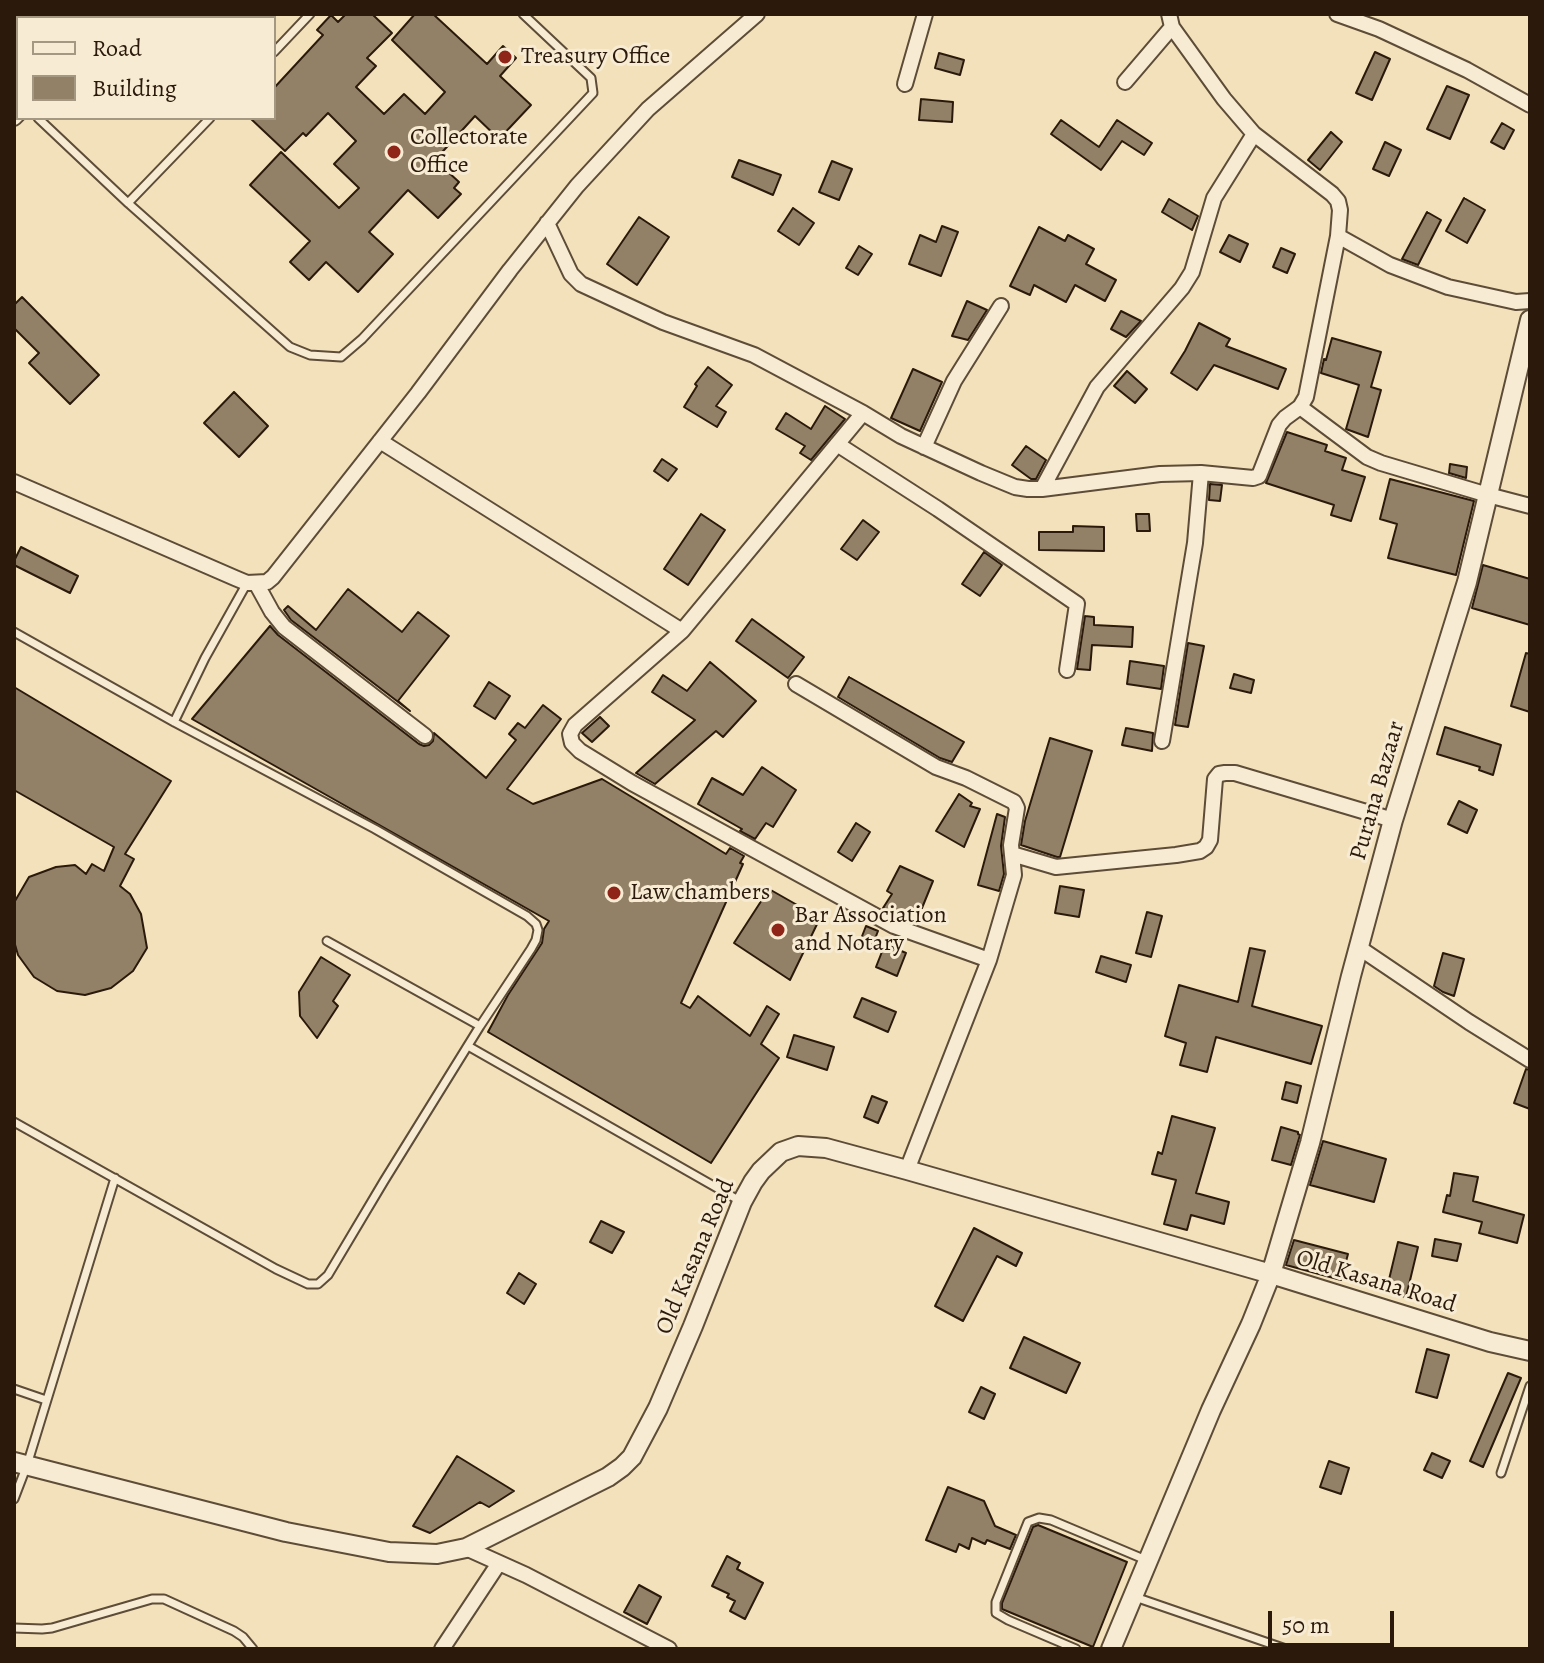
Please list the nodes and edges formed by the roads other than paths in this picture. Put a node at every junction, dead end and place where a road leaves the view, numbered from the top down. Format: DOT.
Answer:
graph roads {
  1 [pos="310,14"];
  2 [pos="523,14"];
  3 [pos="757,14"];
  4 [pos="925,14"];
  5 [pos="1337,14"];
  6 [pos="1171,20"];
  7 [pos="1381,21"];
  8 [pos="276,50"];
  9 [pos="1125,82"];
  10 [pos="905,84"];
  11 [pos="1530,105"];
  12 [pos="40,120"];
  13 [pos="208,120"];
  14 [pos="1254,134"];
  15 [pos="128,203"];
  16 [pos="547,223"];
  17 [pos="1338,236"];
  18 [pos="1530,301"];
  19 [pos="1001,306"];
  20 [pos="1530,320"];
  21 [pos="1300,407"];
  22 [pos="863,413"];
  23 [pos="380,441"];
  24 [pos="837,444"];
  25 [pos="924,447"];
  26 [pos="1201,473"];
  27 [pos="14,482"];
  28 [pos="1042,489"];
  29 [pos="1488,495"];
  30 [pos="1530,506"];
  31 [pos="252,583"];
  32 [pos="682,631"];
  33 [pos="14,632"];
  34 [pos="1067,670"];
  35 [pos="796,684"];
  36 [pos="174,722"];
  37 [pos="425,736"];
  38 [pos="1162,741"];
  39 [pos="1393,820"];
  40 [pos="1012,854"];
  41 [pos="327,941"];
  42 [pos="1358,947"];
  43 [pos="989,960"];
  44 [pos="480,1026"];
  45 [pos="468,1046"];
  46 [pos="1530,1060"];
  47 [pos="14,1122"];
  48 [pos="907,1170"];
  49 [pos="115,1178"];
  50 [pos="742,1202"];
  51 [pos="1271,1274"];
  52 [pos="1530,1351"];
  53 [pos="1530,1386"];
  54 [pos="14,1389"];
  55 [pos="46,1400"];
  56 [pos="20,1464"];
  57 [pos="1501,1473"];
  58 [pos="14,1499"];
  59 [pos="466,1548"];
  60 [pos="1148,1561"];
  61 [pos="499,1563"];
  62 [pos="1133,1597"];
  63 [pos="14,1628"];
  64 [pos="253,1649"];
  65 [pos="442,1649"];
  66 [pos="669,1649"];
  67 [pos="1076,1649"];
  68 [pos="1111,1649"];
  69 [pos="1286,1649"];
  1 -- 8 [label="lane"];
  2 -- 15 [label="lane"];
  3 -- 16 [label="street"];
  4 -- 10 [label="street"];
  5 -- 7 [label="street"];
  6 -- 9 [label="street"];
  6 -- 14 [label="street"];
  7 -- 11 [label="street"];
  12 -- 15 [label="lane"];
  13 -- 15 [label="lane"];
  14 -- 17 [label="street"];
  14 -- 28 [label="street"];
  16 -- 22 [label="street"];
  16 -- 23 [label="street"];
  17 -- 18 [label="street"];
  17 -- 21 [label="street"];
  19 -- 25 [label="street"];
  20 -- 29 [label="street, Purana Bazaar"];
  21 -- 26 [label="street"];
  21 -- 29 [label="street"];
  22 -- 24 [label="street"];
  22 -- 25 [label="street"];
  23 -- 31 [label="street"];
  23 -- 32 [label="street"];
  24 -- 32 [label="street"];
  24 -- 34 [label="street"];
  25 -- 28 [label="street"];
  26 -- 28 [label="street"];
  26 -- 38 [label="street"];
  27 -- 31 [label="street"];
  29 -- 30 [label="street"];
  29 -- 39 [label="street, Purana Bazaar"];
  31 -- 36 [label="lane"];
  31 -- 37 [label="street"];
  32 -- 43 [label="street"];
  33 -- 36 [label="lane"];
  35 -- 40 [label="street"];
  36 -- 44 [label="lane"];
  39 -- 40 [label="street"];
  39 -- 42 [label="street, Purana Bazaar"];
  40 -- 43 [label="street"];
  41 -- 44 [label="lane"];
  42 -- 46 [label="street"];
  42 -- 51 [label="street, Purana Bazaar"];
  43 -- 48 [label="street"];
  44 -- 45 [label="lane"];
  45 -- 49 [label="lane"];
  45 -- 50 [label="lane"];
  47 -- 49 [label="lane"];
  48 -- 50 [label="street, Old Kasana Road"];
  48 -- 51 [label="street, Old Kasana Road"];
  49 -- 55 [label="lane"];
  50 -- 59 [label="street, Old Kasana Road"];
  51 -- 52 [label="street, Old Kasana Road"];
  51 -- 60 [label="street, Purana Bazaar"];
  53 -- 57 [label="lane"];
  54 -- 55 [label="lane"];
  55 -- 56 [label="lane"];
  56 -- 58 [label="lane"];
  56 -- 59 [label="street, Old Kasana Road"];
  59 -- 61 [label="street"];
  60 -- 62 [label="street, Purana Bazaar"];
  60 -- 67 [label="lane"];
  61 -- 65 [label="street"];
  61 -- 66 [label="street"];
  62 -- 68 [label="street, Purana Bazaar"];
  62 -- 69 [label="lane"];
  63 -- 64 [label="lane"];
}
